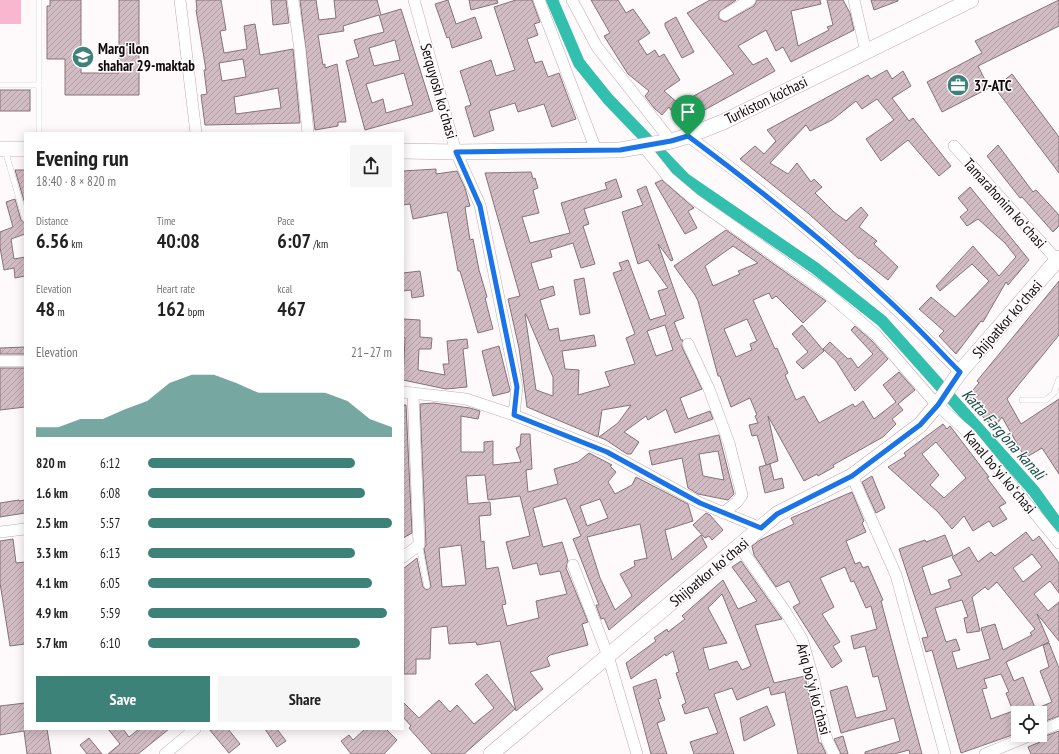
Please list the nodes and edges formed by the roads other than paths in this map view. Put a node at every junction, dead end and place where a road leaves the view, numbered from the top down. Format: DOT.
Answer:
graph roads {
  1 [pos="39,0"];
  2 [pos="180,0"];
  3 [pos="293,0"];
  4 [pos="414,0"];
  5 [pos="539,0"];
  6 [pos="572,0"];
  7 [pos="750,0"];
  8 [pos="854,0"];
  9 [pos="971,0"];
  10 [pos="725,15"];
  11 [pos="866,52"];
  12 [pos="0,85"];
  13 [pos="39,85"];
  14 [pos="39,132"];
  15 [pos="196,132"];
  16 [pos="308,132"];
  17 [pos="688,136"];
  18 [pos="671,141"];
  19 [pos="954,146"];
  20 [pos="644,147"];
  21 [pos="2,149"];
  22 [pos="24,149"];
  23 [pos="596,150"];
  24 [pos="404,151"];
  25 [pos="456,152"];
  26 [pos="24,216"];
  27 [pos="1058,259"];
  28 [pos="688,344"];
  29 [pos="0,361"];
  30 [pos="24,361"];
  31 [pos="960,372"];
  32 [pos="1059,379"];
  33 [pos="408,392"];
  34 [pos="1022,400"];
  35 [pos="938,405"];
  36 [pos="514,415"];
  37 [pos="852,476"];
  38 [pos="723,513"];
  39 [pos="761,528"];
  40 [pos="24,529"];
  41 [pos="0,532"];
  42 [pos="1059,543"];
  43 [pos="419,545"];
  44 [pos="739,546"];
  45 [pos="404,556"];
  46 [pos="573,565"];
  47 [pos="427,586"];
  48 [pos="608,656"];
  49 [pos="1059,723"];
  50 [pos="1047,728"];
  51 [pos="194,730"];
  52 [pos="1014,742"];
  53 [pos="165,754"];
  54 [pos="491,754"];
  55 [pos="637,754"];
  56 [pos="834,754"];
  57 [pos="945,754"];
  58 [pos="985,754"];
  1 -- 13 [label="lane"];
  2 -- 15 [label="street"];
  3 -- 16 [label="street"];
  4 -- 25 [label="street, Serquyosh koʻchasi"];
  5 -- 23 [label="street"];
  6 -- 18 [label="street"];
  7 -- 10 [label="street"];
  8 -- 11 [label="street"];
  9 -- 11 [label="street, Turkiston ko’chasi"];
  11 -- 17 [label="street, Turkiston ko’chasi"];
  12 -- 13 [label="lane"];
  13 -- 14 [label="lane"];
  17 -- 18 [label="street, Turkiston ko’chasi"];
  17 -- 31 [label="street"];
  18 -- 20 [label="street, Turkiston ko’chasi"];
  19 -- 27 [label="street, Tamarahonim koʻchasi"];
  20 -- 23 [label="street, Turkiston ko’chasi"];
  20 -- 35 [label="street, Kanal boʻyi koʻchasi"];
  21 -- 22 [label="street"];
  21 -- 26 [label="lane"];
  23 -- 25 [label="street, Turkiston ko’chasi"];
  24 -- 25 [label="street, Turkiston ko’chasi"];
  25 -- 36 [label="street, Serquyosh koʻchasi"];
  27 -- 31 [label="street, Shijoatkor koʻchasi"];
  28 -- 38 [label="street"];
  29 -- 30 [label="street"];
  31 -- 35 [label="street, Shijoatkor koʻchasi"];
  32 -- 34 [label="lane"];
  33 -- 36 [label="street"];
  33 -- 43 [label="street"];
  35 -- 37 [label="street, Shijoatkor koʻchasi"];
  35 -- 42 [label="street, Kanal boʻyi koʻchasi"];
  36 -- 38 [label="street"];
  37 -- 39 [label="street, Shijoatkor koʻchasi"];
  37 -- 57 [label="street"];
  38 -- 39 [label="street"];
  39 -- 44 [label="street, Shijoatkor koʻchasi"];
  40 -- 41 [label="street"];
  43 -- 45 [label="street"];
  43 -- 47 [label="lane"];
  44 -- 48 [label="street, Shijoatkor koʻchasi"];
  44 -- 56 [label="street, Ariq boʻyi koʻchasi"];
  46 -- 48 [label="street"];
  48 -- 54 [label="street, Shijoatkor koʻchasi"];
  48 -- 55 [label="street"];
  49 -- 50 [label="street"];
  51 -- 53 [label="street"];
  52 -- 58 [label="street"];
}
